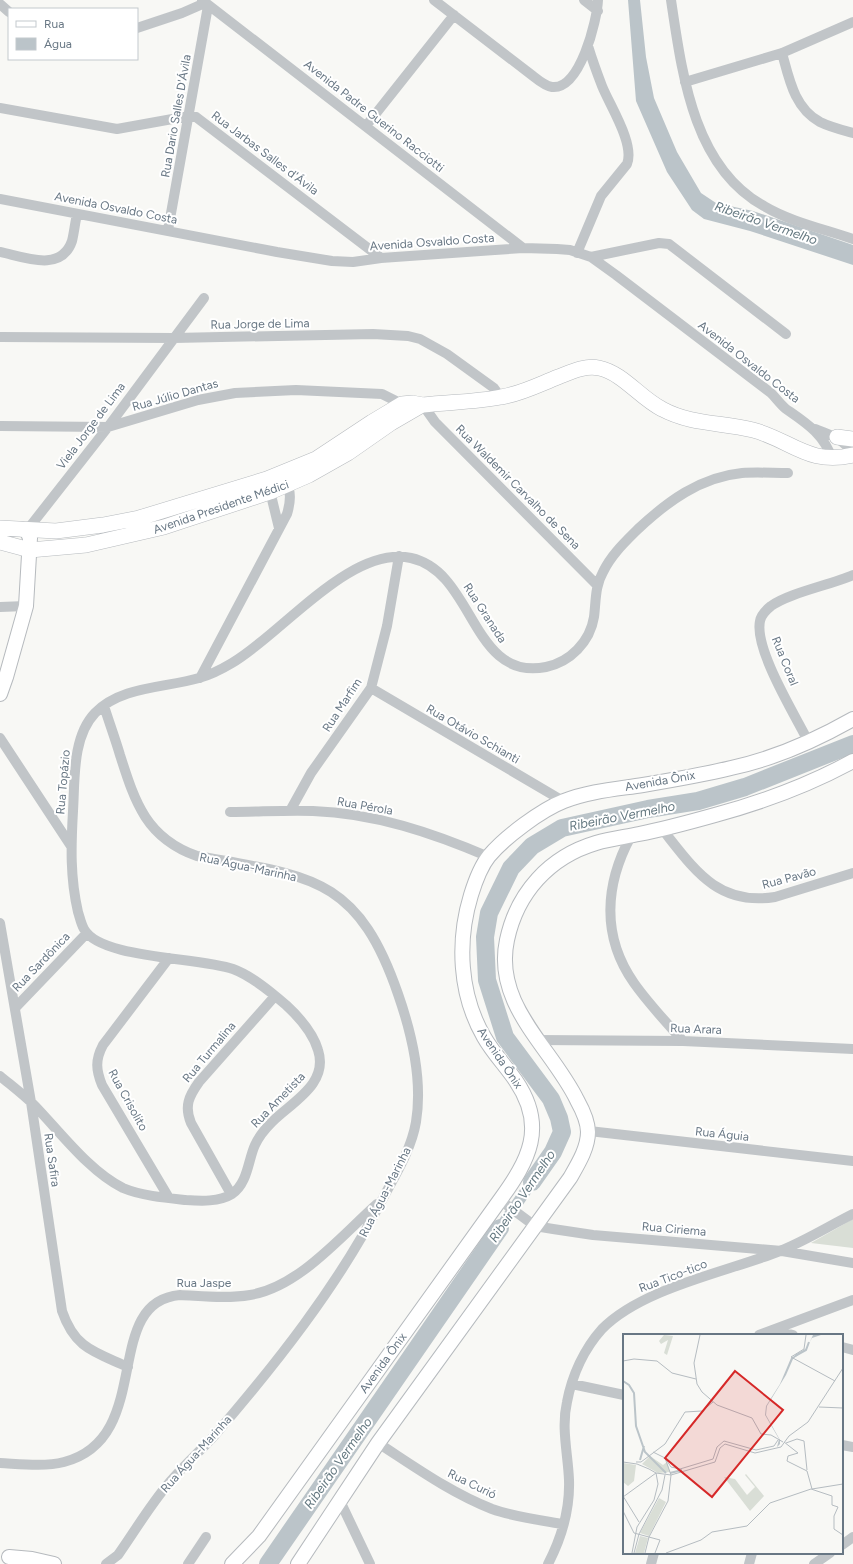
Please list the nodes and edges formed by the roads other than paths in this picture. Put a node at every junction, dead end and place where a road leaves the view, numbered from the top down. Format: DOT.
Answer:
graph roads {
  1 [pos="434,0"];
  2 [pos="584,0"];
  3 [pos="598,0"];
  4 [pos="671,0"];
  5 [pos="205,3"];
  6 [pos="0,4"];
  7 [pos="598,11"];
  8 [pos="8,12"];
  9 [pos="454,15"];
  10 [pos="853,22"];
  11 [pos="138,28"];
  12 [pos="588,46"];
  13 [pos="782,52"];
  14 [pos="685,82"];
  15 [pos="0,108"];
  16 [pos="189,116"];
  17 [pos="366,126"];
  18 [pos="853,133"];
  19 [pos="0,199"];
  20 [pos="77,214"];
  21 [pos="168,230"];
  22 [pos="853,239"];
  23 [pos="523,248"];
  24 [pos="0,252"];
  25 [pos="577,252"];
  26 [pos="591,257"];
  27 [pos="381,258"];
  28 [pos="204,298"];
  29 [pos="786,334"];
  30 [pos="0,337"];
  31 [pos="174,338"];
  32 [pos="501,398"];
  33 [pos="402,404"];
  34 [pos="423,405"];
  35 [pos="0,426"];
  36 [pos="108,427"];
  37 [pos="813,428"];
  38 [pos="837,437"];
  39 [pos="853,439"];
  40 [pos="853,454"];
  41 [pos="832,459"];
  42 [pos="788,473"];
  43 [pos="286,479"];
  44 [pos="268,486"];
  45 [pos="103,525"];
  46 [pos="0,528"];
  47 [pos="279,528"];
  48 [pos="24,529"];
  49 [pos="0,542"];
  50 [pos="30,550"];
  51 [pos="399,556"];
  52 [pos="853,575"];
  53 [pos="597,585"];
  54 [pos="26,606"];
  55 [pos="0,607"];
  56 [pos="200,678"];
  57 [pos="371,688"];
  58 [pos="0,694"];
  59 [pos="104,706"];
  60 [pos="853,720"];
  61 [pos="0,738"];
  62 [pos="808,741"];
  63 [pos="853,761"];
  64 [pos="562,801"];
  65 [pos="230,812"];
  66 [pos="290,812"];
  67 [pos="662,829"];
  68 [pos="631,836"];
  69 [pos="71,846"];
  70 [pos="489,857"];
  71 [pos="853,873"];
  72 [pos="0,922"];
  73 [pos="86,934"];
  74 [pos="169,958"];
  75 [pos="275,996"];
  76 [pos="15,1008"];
  77 [pos="537,1040"];
  78 [pos="683,1041"];
  79 [pos="853,1049"];
  80 [pos="0,1076"];
  81 [pos="31,1102"];
  82 [pos="588,1131"];
  83 [pos="853,1160"];
  84 [pos="231,1194"];
  85 [pos="169,1198"];
  86 [pos="383,1199"];
  87 [pos="502,1202"];
  88 [pos="853,1214"];
  89 [pos="533,1224"];
  90 [pos="782,1250"];
  91 [pos="853,1263"];
  92 [pos="853,1300"];
  93 [pos="773,1330"];
  94 [pos="762,1334"];
  95 [pos="789,1334"];
  96 [pos="843,1347"];
  97 [pos="853,1350"];
  98 [pos="128,1367"];
  99 [pos="572,1384"];
  100 [pos="623,1395"];
  101 [pos="378,1443"];
  102 [pos="843,1445"];
  103 [pos="853,1448"];
  104 [pos="0,1463"];
  105 [pos="340,1501"];
  106 [pos="563,1524"];
  107 [pos="853,1537"];
  108 [pos="206,1538"];
  109 [pos="843,1544"];
  110 [pos="654,1554"];
  111 [pos="752,1554"];
  112 [pos="829,1554"];
  113 [pos="5,1558"];
  114 [pos="28,1564"];
  115 [pos="54,1564"];
  116 [pos="106,1564"];
  117 [pos="188,1564"];
  118 [pos="232,1564"];
  119 [pos="298,1564"];
  120 [pos="370,1564"];
  121 [pos="548,1564"];
  122 [pos="651,1564"];
  123 [pos="749,1564"];
  124 [pos="814,1564"];
  1 -- 9 [label="street"];
  2 -- 7 [label="street"];
  3 -- 7 [label="street"];
  4 -- 14 [label="street"];
  5 -- 11 [label="street"];
  5 -- 16 [label="street, Rua Dario Salles D'Ávila"];
  5 -- 17 [label="street, Avenida Padre Guerino Racciotti"];
  6 -- 8 [label="street"];
  7 -- 12 [label="street"];
  9 -- 12 [label="street"];
  9 -- 17 [label="street"];
  10 -- 13 [label="street"];
  12 -- 25 [label="street"];
  13 -- 14 [label="street"];
  13 -- 18 [label="street"];
  14 -- 22 [label="street"];
  15 -- 16 [label="street"];
  16 -- 21 [label="street, Rua Dario Salles D'Ávila"];
  16 -- 27 [label="street, Rua Jarbas Salles d'Ávila"];
  17 -- 23 [label="street, Avenida Padre Guerino Racciotti"];
  19 -- 20 [label="street, Avenida Osvaldo Costa"];
  20 -- 21 [label="street, Avenida Osvaldo Costa"];
  20 -- 24 [label="street"];
  21 -- 27 [label="street, Avenida Osvaldo Costa"];
  23 -- 25 [label="street, Avenida Osvaldo Costa"];
  23 -- 27 [label="street, Avenida Osvaldo Costa"];
  25 -- 26 [label="street, Avenida Osvaldo Costa"];
  26 -- 29 [label="street"];
  26 -- 37 [label="street, Avenida Osvaldo Costa"];
  28 -- 31 [label="street, Viela Jorge de Lima"];
  30 -- 31 [label="street, Rua Jorge de Lima"];
  31 -- 32 [label="street, Rua Jorge de Lima"];
  31 -- 36 [label="street, Viela Jorge de Lima"];
  32 -- 34 [label="main road, Avenida Presidente Médici"];
  32 -- 41 [label="main road, Avenida Presidente Médici"];
  33 -- 34 [label="main road, Avenida Presidente Médici"];
  33 -- 36 [label="street, Rua Júlio Dantas"];
  33 -- 43 [label="main road, Avenida Presidente Médici"];
  34 -- 43 [label="main road, Avenida Presidente Médici"];
  34 -- 53 [label="street, Rua Waldemir Carvalho de Sena"];
  35 -- 36 [label="street, Rua Júlio Dantas"];
  36 -- 48 [label="street, Viela Jorge de Lima"];
  37 -- 38 [label="street, Avenida Osvaldo Costa"];
  37 -- 41 [label="street, Avenida Osvaldo Costa"];
  38 -- 39 [label="main road"];
  38 -- 40 [label="street, Avenida Osvaldo Costa"];
  40 -- 41 [label="main road, Avenida Presidente Médici"];
  42 -- 53 [label="street, Rua Granada"];
  43 -- 44 [label="main road, Avenida Presidente Médici"];
  43 -- 47 [label="street"];
  44 -- 45 [label="main road, Avenida Presidente Médici"];
  44 -- 47 [label="street"];
  44 -- 50 [label="main road, Avenida Presidente Médici"];
  45 -- 48 [label="main road, Avenida Presidente Médici"];
  45 -- 50 [label="main road"];
  46 -- 48 [label="main road, Avenida Presidente Médici"];
  47 -- 56 [label="street"];
  48 -- 50 [label="main road"];
  49 -- 50 [label="main road, Avenida Presidente Médici"];
  50 -- 54 [label="main road"];
  51 -- 53 [label="street, Rua Granada"];
  51 -- 56 [label="street, Rua Granada"];
  51 -- 57 [label="street, Rua Marfim"];
  52 -- 62 [label="street, Rua Coral"];
  54 -- 55 [label="street"];
  54 -- 58 [label="main road"];
  56 -- 59 [label="street, Rua Topázio"];
  57 -- 64 [label="street, Rua Otávio Schianti"];
  57 -- 66 [label="street, Rua Marfim"];
  59 -- 69 [label="street, Rua Topázio"];
  59 -- 86 [label="street, Rua Água-Marinha"];
  60 -- 62 [label="main road, Avenida Ônix"];
  61 -- 69 [label="street"];
  62 -- 64 [label="main road, Avenida Ônix"];
  63 -- 67 [label="main road"];
  64 -- 70 [label="main road, Avenida Ônix"];
  65 -- 66 [label="street, Rua Pérola"];
  66 -- 70 [label="street, Rua Pérola"];
  67 -- 68 [label="main road"];
  67 -- 71 [label="street, Rua Pavão"];
  68 -- 77 [label="main road"];
  68 -- 78 [label="street"];
  69 -- 73 [label="street, Rua Topázio"];
  70 -- 87 [label="main road, Avenida Ônix"];
  72 -- 76 [label="street, Rua Safira"];
  73 -- 74 [label="street"];
  73 -- 76 [label="street, Rua Sardônica"];
  74 -- 75 [label="street"];
  74 -- 85 [label="street, Rua Crisolito"];
  75 -- 84 [label="street, Rua Turmalina"];
  75 -- 84 [label="street, Rua Ametista"];
  76 -- 81 [label="street, Rua Safira"];
  77 -- 78 [label="street, Rua Arara"];
  77 -- 82 [label="main road"];
  78 -- 79 [label="street, Rua Arara"];
  80 -- 81 [label="street"];
  81 -- 85 [label="street"];
  81 -- 98 [label="street, Rua Safira"];
  82 -- 83 [label="street, Rua Águia"];
  82 -- 89 [label="main road"];
  84 -- 85 [label="street"];
  86 -- 98 [label="street, Rua Jaspe"];
  86 -- 116 [label="street, Rua Água-Marinha"];
  87 -- 89 [label="street, Rua Ciriema"];
  87 -- 118 [label="main road, Avenida Ônix"];
  88 -- 90 [label="street, Rua Tico-tico"];
  89 -- 90 [label="street, Rua Ciriema"];
  89 -- 101 [label="main road"];
  90 -- 91 [label="street, Rua Ciriema"];
  90 -- 99 [label="street, Rua Tico-tico"];
  92 -- 93 [label="street"];
  93 -- 94 [label="street"];
  93 -- 95 [label="street"];
  96 -- 97 [label="street"];
  98 -- 104 [label="street, Rua Jaspe"];
  99 -- 100 [label="street"];
  99 -- 106 [label="street, Rua Tico-tico"];
  101 -- 105 [label="main road"];
  101 -- 106 [label="street, Rua Curió"];
  102 -- 103 [label="street"];
  105 -- 119 [label="main road"];
  105 -- 120 [label="street"];
  106 -- 121 [label="street, Rua Tico-tico"];
  107 -- 109 [label="street"];
  108 -- 117 [label="street"];
  110 -- 122 [label="street"];
  111 -- 123 [label="street"];
  112 -- 124 [label="street"];
  113 -- 114 [label="main road"];
  113 -- 115 [label="main road"];
}
